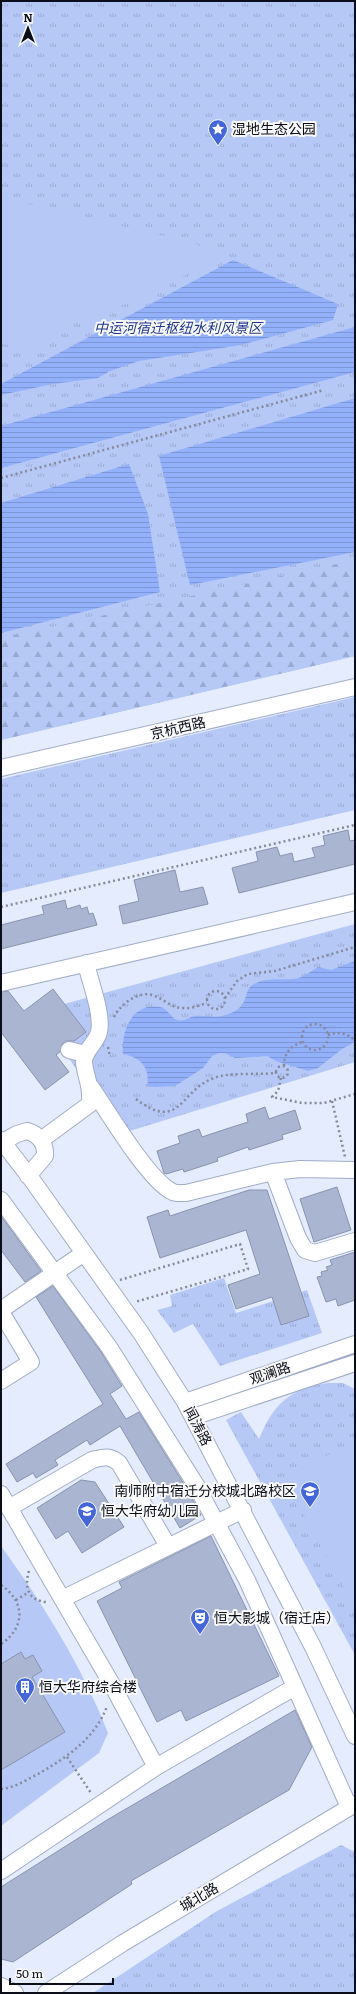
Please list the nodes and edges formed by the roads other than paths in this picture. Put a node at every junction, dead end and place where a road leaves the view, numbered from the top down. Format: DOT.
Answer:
graph roads {
  1 [pos="355,687"];
  2 [pos="1,768"];
  3 [pos="355,902"];
  4 [pos="86,963"];
  5 [pos="1,983"];
  6 [pos="69,1050"];
  7 [pos="85,1054"];
  8 [pos="91,1087"];
  9 [pos="90,1104"];
  10 [pos="112,1117"];
  11 [pos="41,1140"];
  12 [pos="2,1141"];
  13 [pos="348,1170"];
  14 [pos="273,1172"];
  15 [pos="28,1176"];
  16 [pos="1,1200"];
  17 [pos="355,1241"];
  18 [pos="84,1253"];
  19 [pos="55,1273"];
  20 [pos="1,1311"];
  21 [pos="355,1344"];
  22 [pos="355,1363"];
  23 [pos="1,1381"];
  24 [pos="185,1402"];
  25 [pos="193,1417"];
  26 [pos="1,1494"];
  27 [pos="9,1508"];
  28 [pos="243,1510"];
  29 [pos="216,1522"];
  30 [pos="168,1546"];
  31 [pos="62,1599"];
  32 [pos="295,1687"];
  33 [pos="355,1736"];
  34 [pos="156,1767"];
  35 [pos="352,1806"];
  36 [pos="1,1871"];
  37 [pos="1,1986"];
  38 [pos="14,1993"];
  39 [pos="46,1993"];
  1 -- 2 [label="street, 京杭西路"];
  3 -- 4 [label="street"];
  4 -- 5 [label="street"];
  4 -- 7 [label="street"];
  6 -- 7 [label="street"];
  7 -- 8 [label="street"];
  8 -- 9 [label="street"];
  8 -- 10 [label="street"];
  9 -- 10 [label="street"];
  9 -- 11 [label="street"];
  10 -- 14 [label="street"];
  11 -- 12 [label="street"];
  11 -- 15 [label="street"];
  12 -- 15 [label="street, 闻涛路"];
  13 -- 14 [label="street"];
  14 -- 17 [label="street"];
  15 -- 18 [label="street, 闻涛路"];
  16 -- 19 [label="street"];
  18 -- 19 [label="street"];
  18 -- 24 [label="street, 闻涛路"];
  19 -- 20 [label="street"];
  19 -- 29 [label="street"];
  20 -- 23 [label="street"];
  21 -- 24 [label="street, 观澜路"];
  22 -- 25 [label="street"];
  24 -- 25 [label="street, 闻涛路"];
  25 -- 28 [label="street, 闻涛路"];
  26 -- 27 [label="street"];
  27 -- 30 [label="street"];
  27 -- 31 [label="street"];
  28 -- 29 [label="street"];
  28 -- 33 [label="street, 闻涛路"];
  29 -- 30 [label="street"];
  29 -- 32 [label="street"];
  30 -- 31 [label="street"];
  31 -- 34 [label="street"];
  32 -- 34 [label="street"];
  32 -- 35 [label="street"];
  34 -- 36 [label="street"];
  35 -- 39 [label="street, 城北路"];
  37 -- 38 [label="street"];
}
